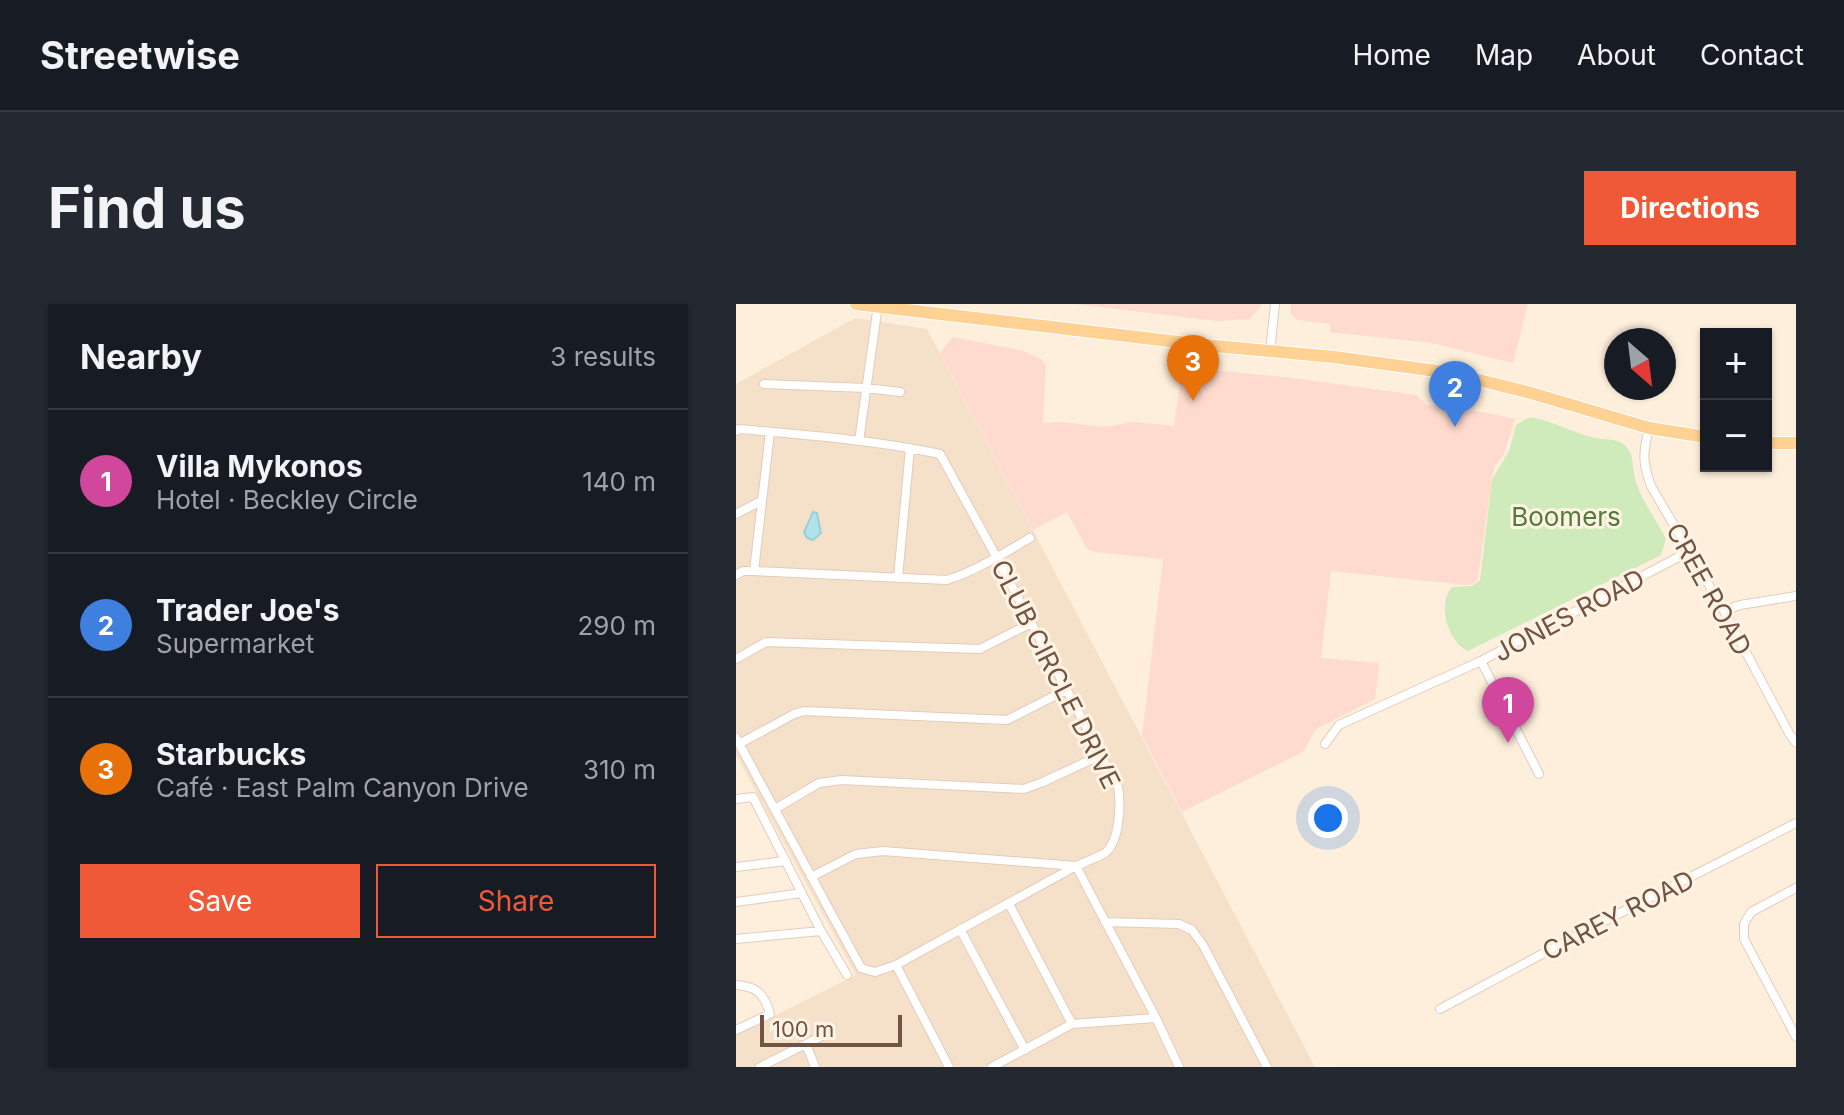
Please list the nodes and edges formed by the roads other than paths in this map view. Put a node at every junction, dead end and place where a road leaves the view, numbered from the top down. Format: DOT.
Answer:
graph roads {
  1 [pos="856,304"];
  2 [pos="1275,304"];
  3 [pos="878,305"];
  4 [pos="1270,351"];
  5 [pos="764,384"];
  6 [pos="866,388"];
  7 [pos="900,392"];
  8 [pos="1649,428"];
  9 [pos="736,431"];
  10 [pos="770,432"];
  11 [pos="1700,436"];
  12 [pos="859,441"];
  13 [pos="1772,443"];
  14 [pos="1796,443"];
  15 [pos="910,448"];
  16 [pos="761,501"];
  17 [pos="736,514"];
  18 [pos="1030,538"];
  19 [pos="1688,552"];
  20 [pos="997,558"];
  21 [pos="754,571"];
  22 [pos="736,575"];
  23 [pos="898,578"];
  24 [pos="1796,596"];
  25 [pos="1724,611"];
  26 [pos="1031,623"];
  27 [pos="736,659"];
  28 [pos="1481,661"];
  29 [pos="1066,690"];
  30 [pos="738,741"];
  31 [pos="1796,743"];
  32 [pos="1325,744"];
  33 [pos="1101,755"];
  34 [pos="1539,774"];
  35 [pos="736,799"];
  36 [pos="775,809"];
  37 [pos="1796,823"];
  38 [pos="786,861"];
  39 [pos="1076,866"];
  40 [pos="736,867"];
  41 [pos="811,877"];
  42 [pos="1796,888"];
  43 [pos="802,893"];
  44 [pos="736,902"];
  45 [pos="1009,904"];
  46 [pos="1105,922"];
  47 [pos="960,929"];
  48 [pos="821,931"];
  49 [pos="736,939"];
  50 [pos="896,965"];
  51 [pos="847,975"];
  52 [pos="736,985"];
  53 [pos="1440,1009"];
  54 [pos="1156,1018"];
  55 [pos="1792,1021"];
  56 [pos="1072,1024"];
  57 [pos="832,1027"];
  58 [pos="736,1030"];
  59 [pos="1796,1037"];
  60 [pos="806,1044"];
  61 [pos="1025,1050"];
  62 [pos="760,1067"];
  63 [pos="815,1067"];
  64 [pos="949,1067"];
  65 [pos="992,1067"];
  66 [pos="1179,1067"];
  67 [pos="1267,1067"];
  1 -- 3 [label="main road"];
  2 -- 4 [label="street"];
  3 -- 4 [label="main road"];
  3 -- 6 [label="street"];
  4 -- 8 [label="main road"];
  5 -- 6 [label="street"];
  6 -- 7 [label="street"];
  6 -- 12 [label="street"];
  8 -- 11 [label="main road"];
  8 -- 19 [label="street, CREE ROAD"];
  9 -- 10 [label="street, CLUB CIRCLE DRIVE"];
  10 -- 12 [label="street, CLUB CIRCLE DRIVE"];
  10 -- 16 [label="street"];
  12 -- 15 [label="street, CLUB CIRCLE DRIVE"];
  13 -- 14 [label="main road"];
  15 -- 20 [label="street, CLUB CIRCLE DRIVE"];
  15 -- 23 [label="street"];
  16 -- 17 [label="street"];
  16 -- 21 [label="street"];
  18 -- 20 [label="street"];
  19 -- 25 [label="street, CREE ROAD"];
  19 -- 28 [label="street, JONES ROAD"];
  20 -- 23 [label="street"];
  20 -- 26 [label="street, CLUB CIRCLE DRIVE"];
  21 -- 22 [label="street"];
  21 -- 23 [label="street"];
  24 -- 25 [label="street"];
  25 -- 31 [label="street, CREE ROAD"];
  26 -- 27 [label="street"];
  26 -- 29 [label="street, CLUB CIRCLE DRIVE"];
  28 -- 32 [label="street, JONES ROAD"];
  28 -- 34 [label="street"];
  29 -- 30 [label="street"];
  29 -- 33 [label="street, CLUB CIRCLE DRIVE"];
  30 -- 36 [label="street"];
  33 -- 36 [label="street"];
  33 -- 39 [label="street, CLUB CIRCLE DRIVE"];
  35 -- 38 [label="street"];
  36 -- 41 [label="street"];
  37 -- 53 [label="street, CAREY ROAD"];
  38 -- 40 [label="street"];
  38 -- 43 [label="street"];
  39 -- 41 [label="street"];
  39 -- 45 [label="street, CLUB CIRCLE DRIVE"];
  39 -- 46 [label="street"];
  41 -- 50 [label="street"];
  42 -- 55 [label="street"];
  43 -- 44 [label="street"];
  43 -- 48 [label="street"];
  45 -- 47 [label="street, CLUB CIRCLE DRIVE"];
  45 -- 56 [label="street"];
  46 -- 54 [label="street"];
  46 -- 67 [label="street"];
  47 -- 50 [label="street, CLUB CIRCLE DRIVE"];
  47 -- 61 [label="street"];
  48 -- 49 [label="street"];
  48 -- 51 [label="street"];
  50 -- 64 [label="street"];
  52 -- 58 [label="street"];
  54 -- 56 [label="street"];
  54 -- 66 [label="street"];
  55 -- 59 [label="street"];
  56 -- 61 [label="street"];
  57 -- 60 [label="street"];
  60 -- 62 [label="street"];
  60 -- 63 [label="street"];
  61 -- 65 [label="street"];
}
